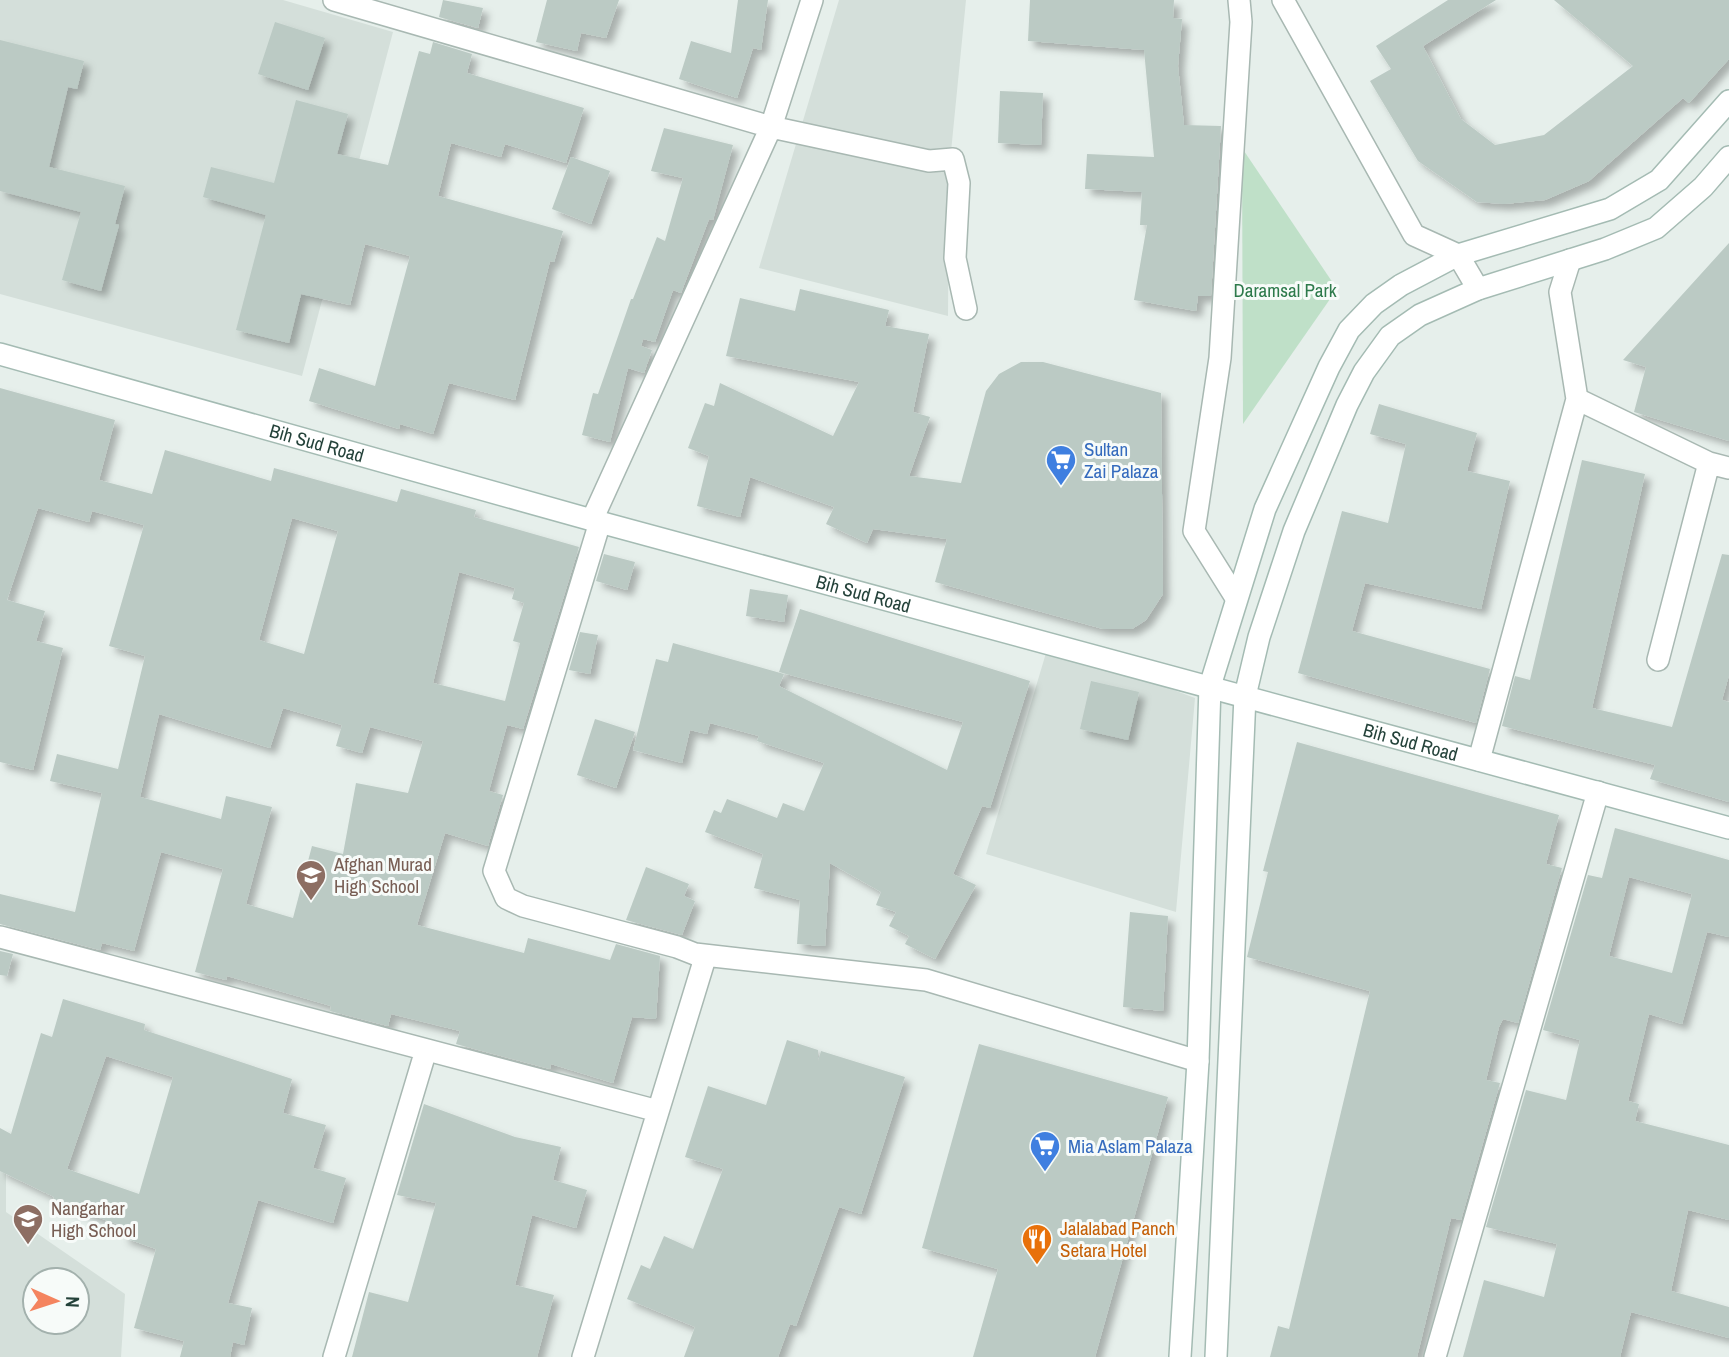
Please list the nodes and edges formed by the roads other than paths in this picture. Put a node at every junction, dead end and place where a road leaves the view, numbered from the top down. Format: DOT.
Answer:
graph roads {
  1 [pos="334,0"];
  2 [pos="812,0"];
  3 [pos="1239,0"];
  4 [pos="1283,0"];
  5 [pos="1729,101"];
  6 [pos="771,127"];
  7 [pos="1729,157"];
  8 [pos="1458,255"];
  9 [pos="1570,260"];
  10 [pos="1478,289"];
  11 [pos="966,309"];
  12 [pos="0,354"];
  13 [pos="1577,398"];
  14 [pos="1719,466"];
  15 [pos="592,520"];
  16 [pos="1236,598"];
  17 [pos="1658,660"];
  18 [pos="1210,686"];
  19 [pos="1245,696"];
  20 [pos="1479,760"];
  21 [pos="1598,792"];
  22 [pos="1729,828"];
  23 [pos="0,937"];
  24 [pos="695,954"];
  25 [pos="426,1050"];
  26 [pos="1198,1061"];
  27 [pos="658,1111"];
  28 [pos="334,1357"];
  29 [pos="583,1357"];
  30 [pos="1180,1357"];
  31 [pos="1216,1357"];
  32 [pos="1435,1357"];
  1 -- 6 [label="street"];
  2 -- 6 [label="street"];
  3 -- 16 [label="street"];
  4 -- 8 [label="street"];
  5 -- 8 [label="street"];
  6 -- 11 [label="street"];
  6 -- 15 [label="street"];
  7 -- 9 [label="street"];
  8 -- 10 [label="street"];
  8 -- 16 [label="street"];
  9 -- 10 [label="street"];
  9 -- 13 [label="street"];
  10 -- 19 [label="street"];
  12 -- 15 [label="street, Bih Sud Road"];
  13 -- 14 [label="street"];
  13 -- 20 [label="street"];
  14 -- 17 [label="street"];
  15 -- 18 [label="street, Bih Sud Road"];
  15 -- 24 [label="street"];
  16 -- 18 [label="street"];
  18 -- 19 [label="street, Bih Sud Road"];
  18 -- 26 [label="street"];
  19 -- 20 [label="street, Bih Sud Road"];
  19 -- 31 [label="street"];
  20 -- 21 [label="street, Bih Sud Road"];
  21 -- 22 [label="street, Bih Sud Road"];
  21 -- 32 [label="street"];
  23 -- 25 [label="street"];
  24 -- 26 [label="street"];
  24 -- 27 [label="street"];
  25 -- 27 [label="street"];
  25 -- 28 [label="street"];
  26 -- 30 [label="street"];
  27 -- 29 [label="street"];
}
